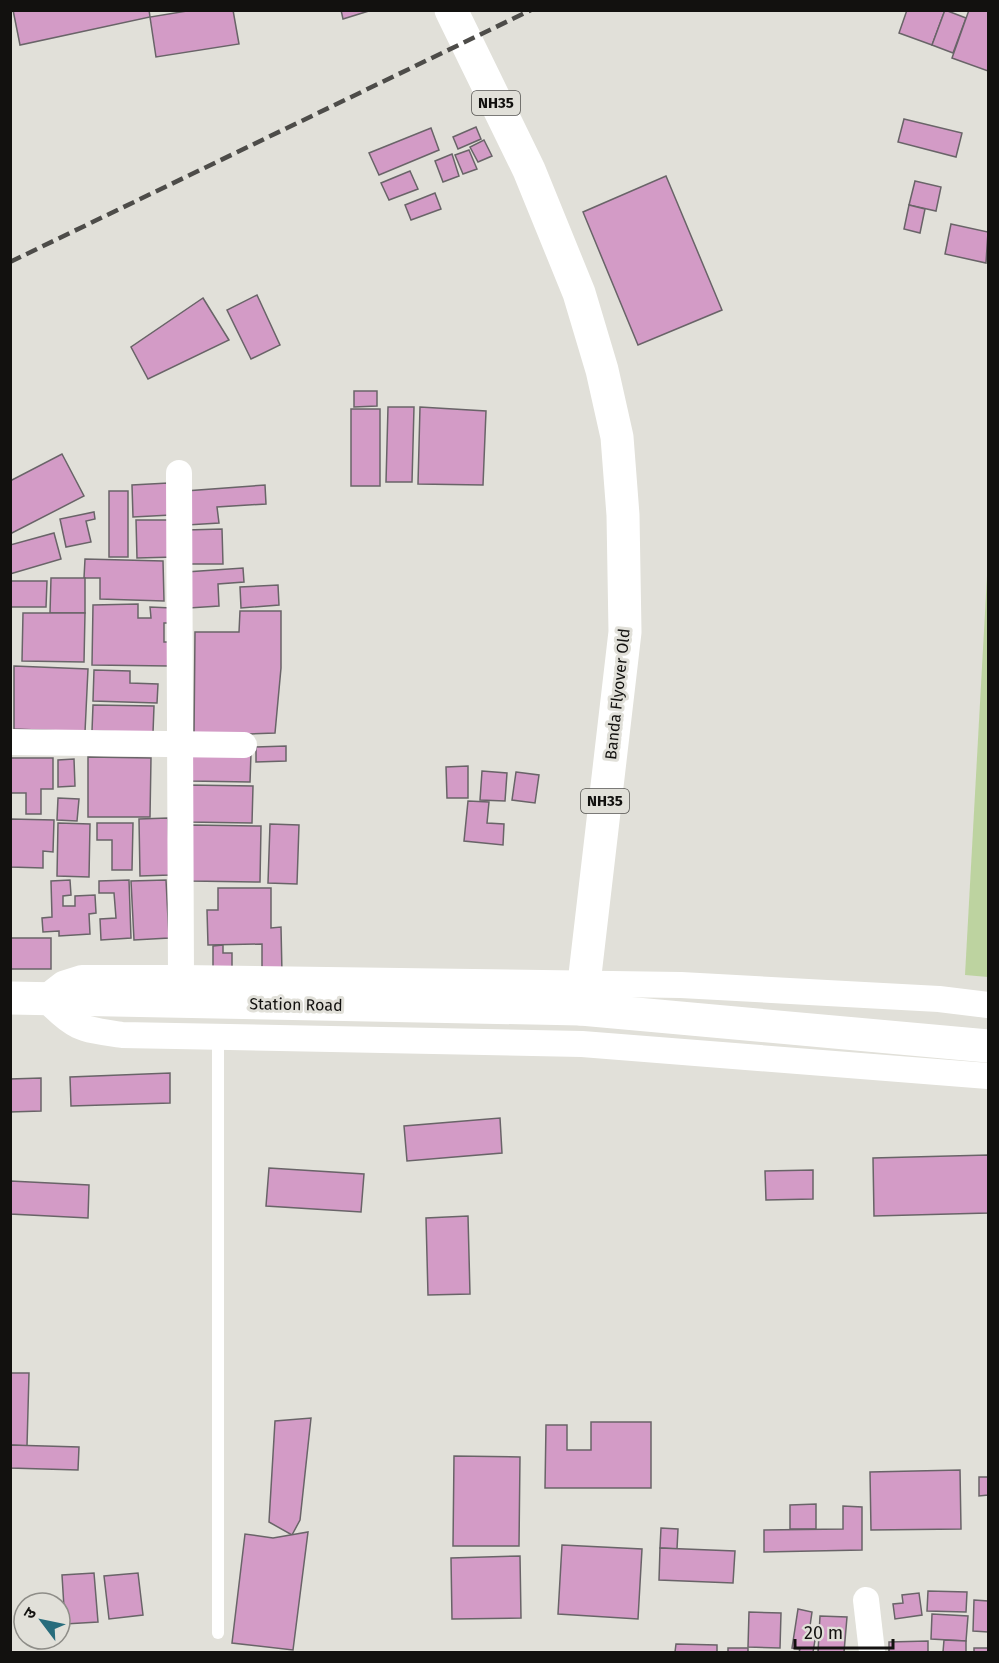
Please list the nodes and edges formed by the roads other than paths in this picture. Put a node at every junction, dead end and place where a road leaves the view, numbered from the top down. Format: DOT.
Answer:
graph roads {
  1 [pos="451,10"];
  2 [pos="179,472"];
  3 [pos="10,742"];
  4 [pos="182,744"];
  5 [pos="244,745"];
  6 [pos="181,978"];
  7 [pos="10,998"];
  8 [pos="45,998"];
  9 [pos="988,1005"];
  10 [pos="581,1009"];
  11 [pos="218,1037"];
  12 [pos="988,1046"];
  13 [pos="988,1076"];
  14 [pos="866,1600"];
  15 [pos="218,1633"];
  16 [pos="872,1653"];
  1 -- 10 [label="main road, Banda Flyover Old / NH35"];
  2 -- 4 [label="street"];
  3 -- 4 [label="street"];
  4 -- 5 [label="street"];
  4 -- 6 [label="street"];
  6 -- 8 [label="street"];
  6 -- 9 [label="street"];
  7 -- 8 [label="main road, Station Road"];
  8 -- 10 [label="main road, Station Road"];
  8 -- 11 [label="street"];
  10 -- 12 [label="main road"];
  11 -- 13 [label="street"];
  11 -- 15 [label="lane"];
  14 -- 16 [label="street"];
}
